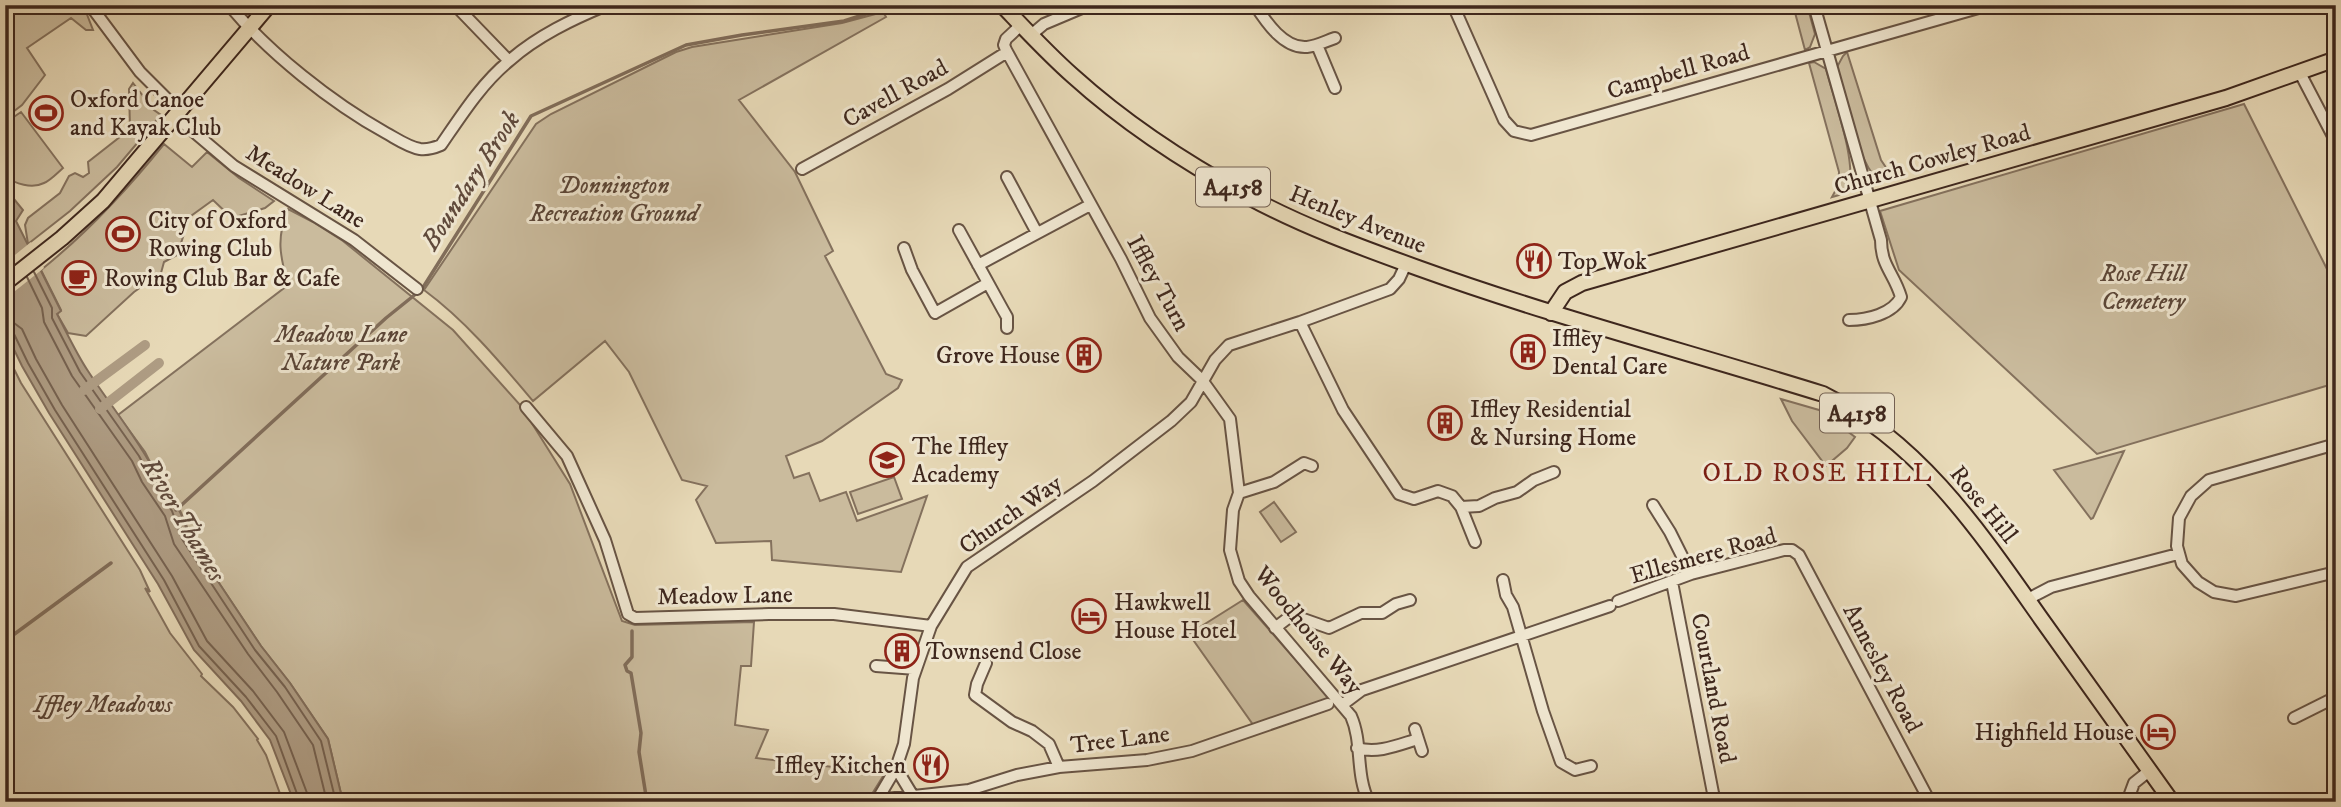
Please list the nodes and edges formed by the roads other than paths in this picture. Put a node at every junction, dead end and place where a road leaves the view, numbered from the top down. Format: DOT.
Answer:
graph roads {
  1 [pos="90,5"];
  2 [pos="229,5"];
  3 [pos="269,5"];
  4 [pos="455,5"];
  5 [pos="607,5"];
  6 [pos="1002,5"];
  7 [pos="1089,5"];
  8 [pos="1255,5"];
  9 [pos="1814,5"];
  10 [pos="1989,5"];
  11 [pos="1458,7"];
  12 [pos="249,29"];
  13 [pos="1026,30"];
  14 [pos="1335,38"];
  15 [pos="1317,45"];
  16 [pos="1827,51"];
  17 [pos="1007,52"];
  18 [pos="2336,59"];
  19 [pos="509,61"];
  20 [pos="2300,73"];
  21 [pos="1335,88"];
  22 [pos="177,114"];
  23 [pos="2336,142"];
  24 [pos="802,169"];
  25 [pos="1007,177"];
  26 [pos="1869,201"];
  27 [pos="1090,205"];
  28 [pos="959,230"];
  29 [pos="1038,233"];
  30 [pos="904,248"];
  31 [pos="1406,264"];
  32 [pos="978,265"];
  33 [pos="5,283"];
  34 [pos="988,283"];
  35 [pos="417,289"];
  36 [pos="1551,313"];
  37 [pos="1849,320"];
  38 [pos="1300,322"];
  39 [pos="1007,328"];
  40 [pos="1202,380"];
  41 [pos="526,407"];
  42 [pos="2336,444"];
  43 [pos="1312,466"];
  44 [pos="1555,472"];
  45 [pos="1239,493"];
  46 [pos="1654,503"];
  47 [pos="1461,507"];
  48 [pos="1475,542"];
  49 [pos="2178,554"];
  50 [pos="1799,555"];
  51 [pos="2336,572"];
  52 [pos="1691,575"];
  53 [pos="1503,580"];
  54 [pos="1672,582"];
  55 [pos="2028,599"];
  56 [pos="1410,600"];
  57 [pos="931,626"];
  58 [pos="1275,628"];
  59 [pos="1521,636"];
  60 [pos="986,663"];
  61 [pos="876,666"];
  62 [pos="916,669"];
  63 [pos="2336,697"];
  64 [pos="1328,704"];
  65 [pos="1342,705"];
  66 [pos="2294,718"];
  67 [pos="1357,748"];
  68 [pos="1422,751"];
  69 [pos="1591,766"];
  70 [pos="1059,767"];
  71 [pos="896,768"];
  72 [pos="2149,771"];
  73 [pos="917,798"];
  74 [pos="876,801"];
  75 [pos="1369,802"];
  76 [pos="1717,802"];
  77 [pos="1930,802"];
  78 [pos="2127,802"];
  79 [pos="2172,802"];
  1 -- 22 [label="street, Meadow Lane"];
  2 -- 12 [label="street"];
  3 -- 12 [label="main road"];
  4 -- 19 [label="street"];
  5 -- 19 [label="street"];
  6 -- 13 [label="main road, Henley Avenue / A4158"];
  7 -- 13 [label="street"];
  8 -- 15 [label="street"];
  9 -- 16 [label="street"];
  10 -- 16 [label="street, Campbell Road"];
  11 -- 16 [label="street, Campbell Road"];
  12 -- 19 [label="street"];
  12 -- 22 [label="main road"];
  13 -- 17 [label="street"];
  13 -- 31 [label="main road, Henley Avenue / A4158"];
  14 -- 15 [label="street"];
  15 -- 21 [label="street"];
  16 -- 26 [label="street"];
  17 -- 24 [label="street, Cavell Road"];
  17 -- 27 [label="street, Iffley Turn"];
  18 -- 20 [label="main road, Church Cowley Road"];
  20 -- 23 [label="street"];
  20 -- 26 [label="main road, Church Cowley Road"];
  22 -- 33 [label="main road"];
  22 -- 35 [label="street, Meadow Lane"];
  25 -- 29 [label="street"];
  26 -- 36 [label="main road, Church Cowley Road"];
  26 -- 37 [label="street"];
  27 -- 29 [label="street"];
  27 -- 40 [label="street, Iffley Turn"];
  28 -- 32 [label="street"];
  29 -- 32 [label="street"];
  30 -- 34 [label="street"];
  31 -- 36 [label="main road, Henley Avenue / A4158"];
  31 -- 38 [label="street"];
  32 -- 34 [label="street"];
  34 -- 39 [label="street"];
  36 -- 55 [label="main road, Rose Hill / A4158"];
  38 -- 40 [label="street"];
  38 -- 47 [label="street"];
  40 -- 45 [label="street, Woodhouse Way"];
  40 -- 57 [label="street, Church Way"];
  41 -- 57 [label="street, Meadow Lane"];
  42 -- 49 [label="street"];
  43 -- 45 [label="street"];
  44 -- 47 [label="street"];
  45 -- 58 [label="street, Woodhouse Way"];
  46 -- 52 [label="street"];
  47 -- 48 [label="street"];
  49 -- 51 [label="street"];
  49 -- 55 [label="street"];
  50 -- 52 [label="street, Ellesmere Road"];
  50 -- 77 [label="street, Annesley Road"];
  52 -- 54 [label="street, Ellesmere Road"];
  53 -- 59 [label="street"];
  54 -- 59 [label="street, Ellesmere Road"];
  54 -- 76 [label="street, Courtland Road"];
  55 -- 72 [label="main road, Rose Hill / A4158"];
  56 -- 58 [label="street"];
  57 -- 62 [label="street, Church Way"];
  58 -- 65 [label="street, Woodhouse Way"];
  59 -- 65 [label="street"];
  59 -- 69 [label="street"];
  60 -- 70 [label="street"];
  61 -- 62 [label="street"];
  62 -- 71 [label="street, Church Way"];
  63 -- 66 [label="street"];
  64 -- 70 [label="street, Tree Lane"];
  65 -- 67 [label="street, Woodhouse Way"];
  67 -- 68 [label="street"];
  67 -- 75 [label="street, Woodhouse Way"];
  70 -- 73 [label="street, Tree Lane"];
  71 -- 73 [label="street"];
  71 -- 74 [label="street, Church Way"];
  72 -- 78 [label="street"];
  72 -- 79 [label="main road, Rose Hill / A4158"];
  73 -- 74 [label="street, Tree Lane"];
}
